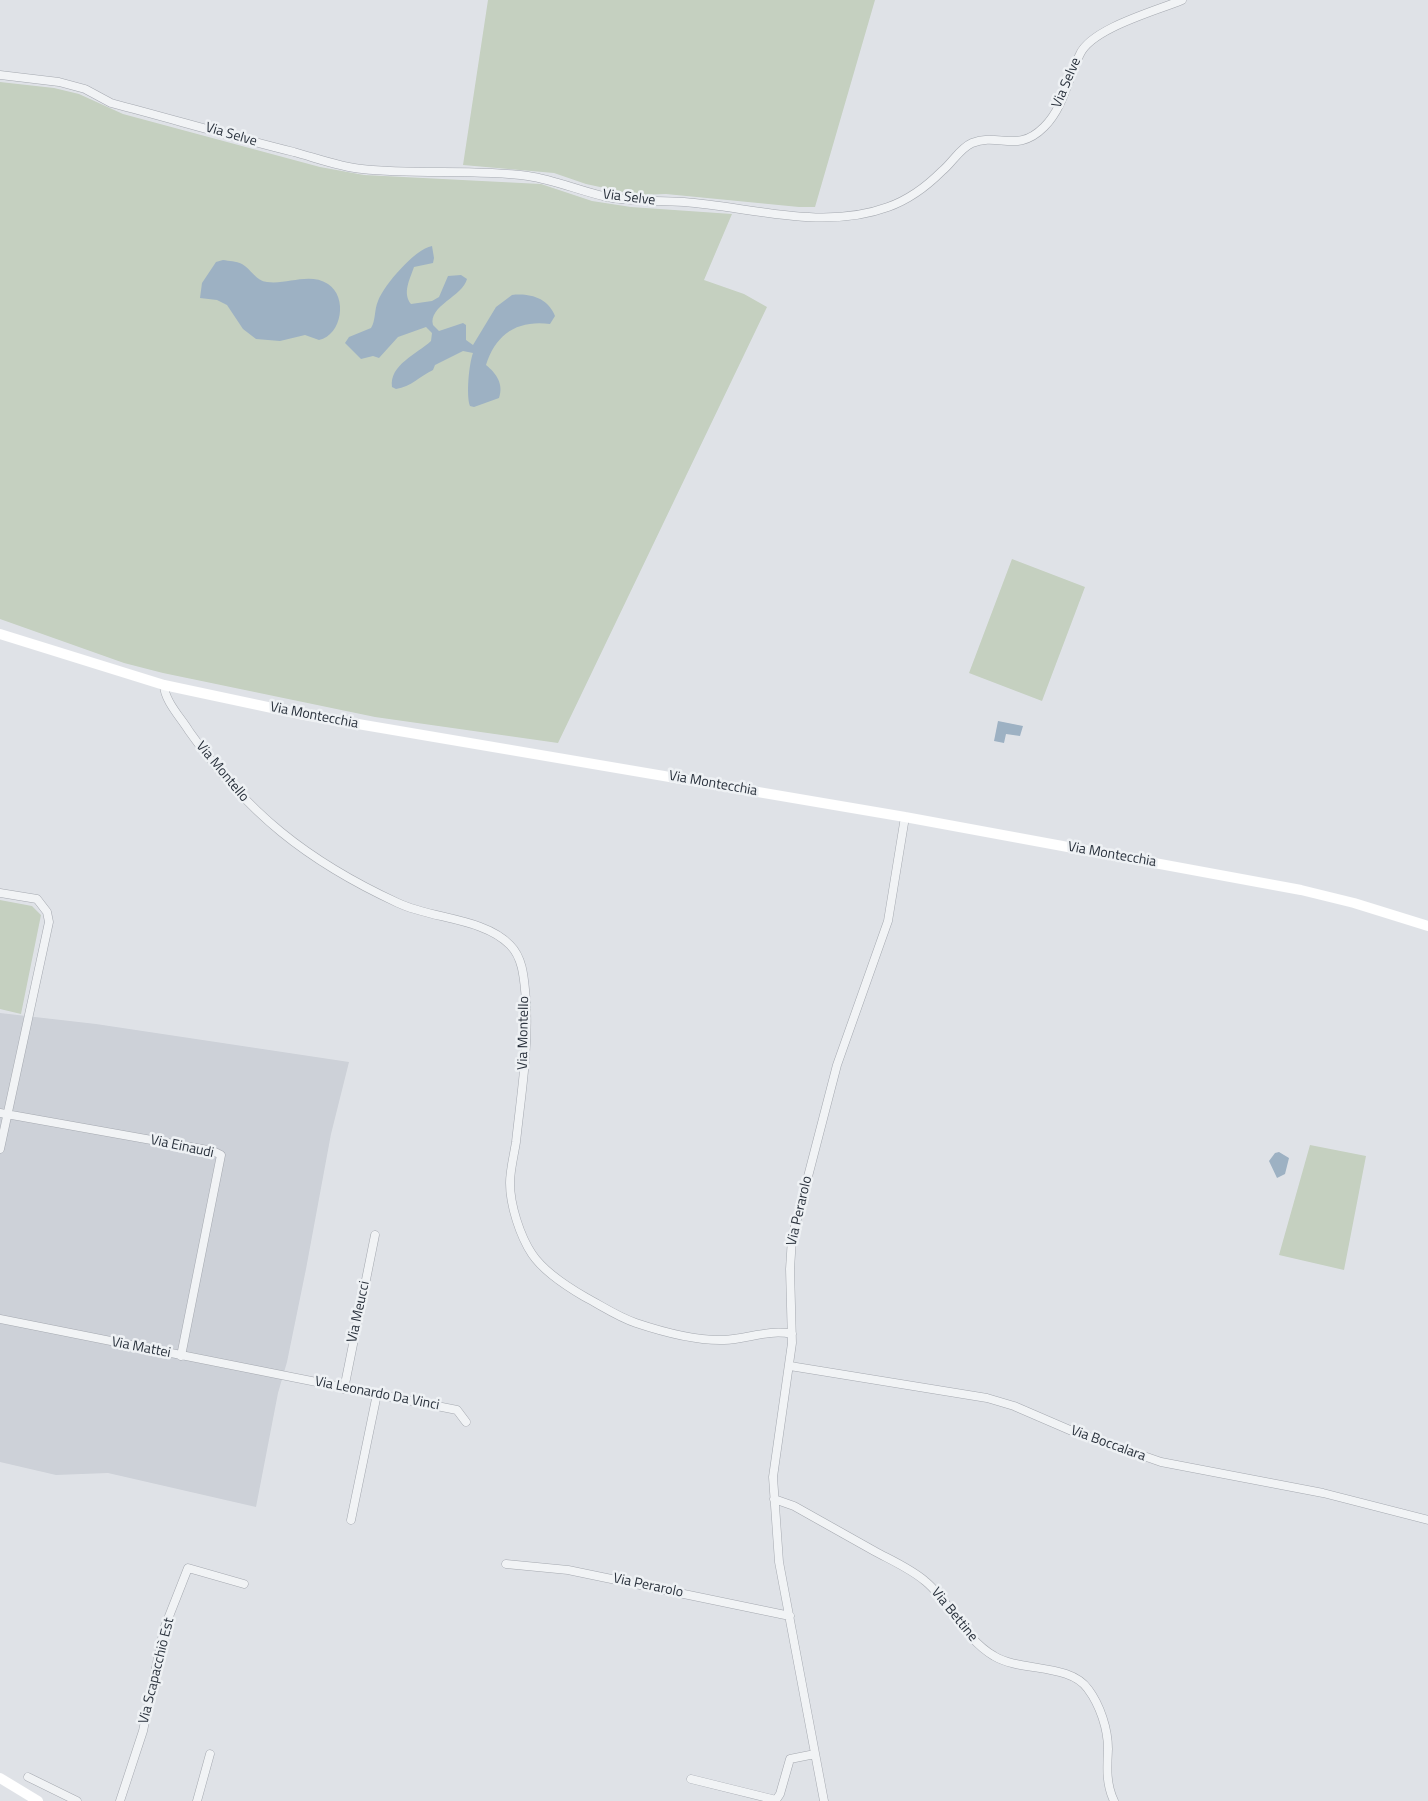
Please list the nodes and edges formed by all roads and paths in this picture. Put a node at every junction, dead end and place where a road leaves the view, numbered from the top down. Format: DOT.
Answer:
graph roads {
  1 [pos="1182,0"];
  2 [pos="0,75"];
  3 [pos="0,634"];
  4 [pos="164,685"];
  5 [pos="905,817"];
  6 [pos="0,893"];
  7 [pos="1428,926"];
  8 [pos="4,1114"];
  9 [pos="0,1149"];
  10 [pos="375,1235"];
  11 [pos="0,1319"];
  12 [pos="792,1334"];
  13 [pos="181,1356"];
  14 [pos="790,1366"];
  15 [pos="282,1376"];
  16 [pos="344,1389"];
  17 [pos="377,1394"];
  18 [pos="466,1422"];
  19 [pos="774,1499"];
  20 [pos="351,1520"];
  21 [pos="1428,1520"];
  22 [pos="506,1564"];
  23 [pos="244,1584"];
  24 [pos="790,1616"];
  25 [pos="210,1754"];
  26 [pos="815,1754"];
  27 [pos="28,1777"];
  28 [pos="0,1778"];
  29 [pos="691,1780"];
  30 [pos="38,1801"];
  31 [pos="77,1801"];
  32 [pos="120,1801"];
  33 [pos="197,1801"];
  34 [pos="824,1801"];
  35 [pos="1114,1801"];
  1 -- 2 [label="street, Via Selve"];
  3 -- 4 [label="street, Via Montecchia"];
  4 -- 5 [label="street, Via Montecchia"];
  4 -- 12 [label="street, Via Montello"];
  5 -- 7 [label="street, Via Montecchia"];
  5 -- 12 [label="street, Via Perarolo"];
  6 -- 8 [label="street"];
  8 -- 9 [label="street"];
  8 -- 13 [label="street, Via Einaudi"];
  10 -- 16 [label="street, Via Meucci"];
  11 -- 13 [label="street, Via Mattei"];
  12 -- 14 [label="street, Via Perarolo"];
  13 -- 15 [label="street, Via Mattei"];
  14 -- 19 [label="street, Via Perarolo"];
  14 -- 21 [label="street, Via Boccalara"];
  15 -- 16 [label="street, Via Leonardo Da Vinci"];
  16 -- 17 [label="street, Via Leonardo Da Vinci"];
  17 -- 18 [label="street, Via Leonardo Da Vinci"];
  17 -- 20 [label="street"];
  19 -- 24 [label="street, Via Perarolo"];
  19 -- 35 [label="street, Via Bettine"];
  22 -- 24 [label="street, Via Perarolo"];
  23 -- 32 [label="street, Via Scapacchiò Est"];
  24 -- 26 [label="street, Via Perarolo"];
  25 -- 33 [label="street"];
  26 -- 29 [label="street"];
  26 -- 34 [label="street, Via Perarolo"];
  27 -- 31 [label="street"];
  28 -- 30 [label="street"];
}
